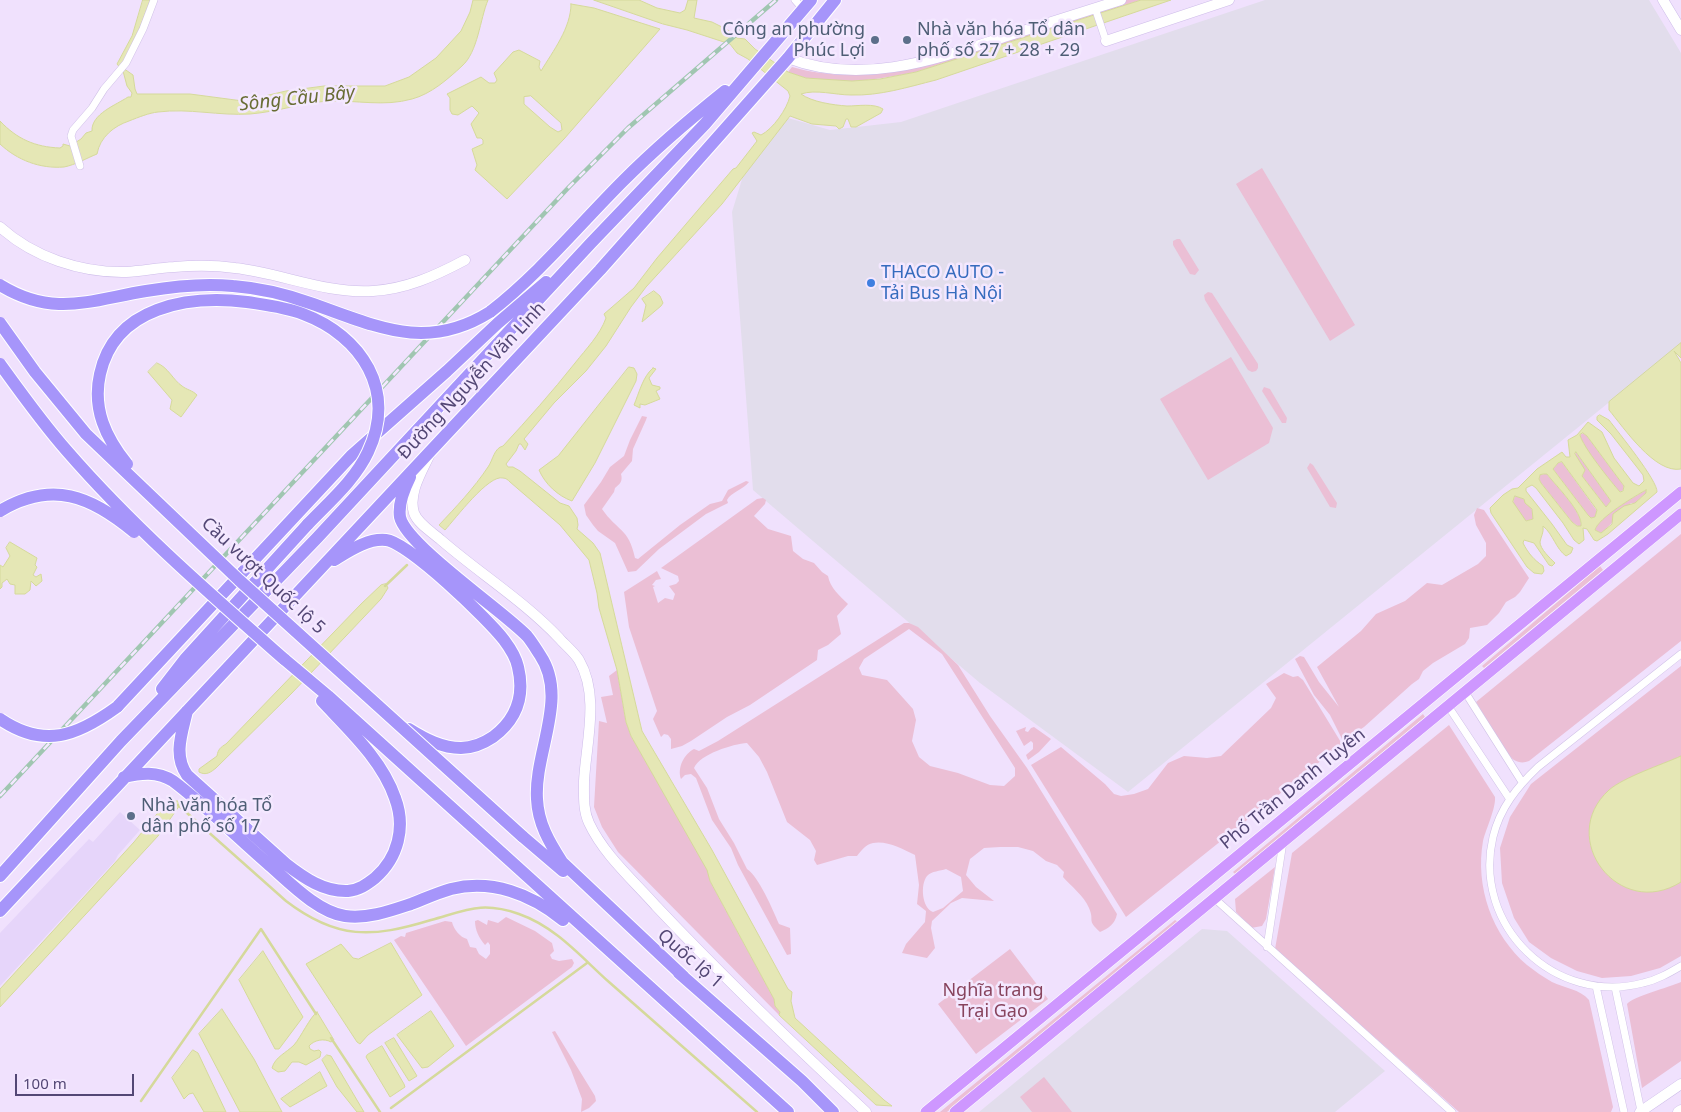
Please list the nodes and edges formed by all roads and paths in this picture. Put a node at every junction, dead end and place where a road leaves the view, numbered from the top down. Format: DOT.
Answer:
graph roads {
  1 [pos="154,0"];
  2 [pos="835,0"];
  3 [pos="1121,0"];
  4 [pos="1229,0"];
  5 [pos="1663,0"];
  6 [pos="803,3"];
  7 [pos="1095,8"];
  8 [pos="1681,30"];
  9 [pos="1106,41"];
  10 [pos="787,59"];
  11 [pos="749,72"];
  12 [pos="80,166"];
  13 [pos="0,227"];
  14 [pos="592,243"];
  15 [pos="465,260"];
  16 [pos="0,285"];
  17 [pos="0,323"];
  18 [pos="0,364"];
  19 [pos="434,448"];
  20 [pos="414,468"];
  21 [pos="1681,492"];
  22 [pos="158,501"];
  23 [pos="0,511"];
  24 [pos="1681,514"];
  25 [pos="1633,532"];
  26 [pos="445,543"];
  27 [pos="1644,544"];
  28 [pos="433,557"];
  29 [pos="315,573"];
  30 [pos="202,587"];
  31 [pos="1681,654"];
  32 [pos="284,659"];
  33 [pos="345,676"];
  34 [pos="1445,686"];
  35 [pos="1456,699"];
  36 [pos="187,709"];
  37 [pos="0,719"];
  38 [pos="121,741"];
  39 [pos="124,777"];
  40 [pos="1522,782"];
  41 [pos="1509,798"];
  42 [pos="522,836"];
  43 [pos="1283,841"];
  44 [pos="0,876"];
  45 [pos="1202,886"];
  46 [pos="1214,898"];
  47 [pos="0,911"];
  48 [pos="1267,947"];
  49 [pos="1681,966"];
  50 [pos="684,977"];
  51 [pos="1596,986"];
  52 [pos="1614,987"];
  53 [pos="665,1002"];
  54 [pos="1681,1084"];
  55 [pos="788,1112"];
  56 [pos="833,1112"];
  57 [pos="866,1112"];
  58 [pos="926,1112"];
  59 [pos="955,1112"];
  60 [pos="1452,1112"];
  61 [pos="1624,1112"];
  62 [pos="1641,1112"];
  1 -- 12 [label="street"];
  2 -- 10 [label="highway, Đường Nguyễn Văn Linh"];
  3 -- 7 [label="main road"];
  4 -- 9 [label="main road"];
  5 -- 8 [label="main road"];
  6 -- 11 [label="highway, Đường Nguyễn Văn Linh"];
  7 -- 9 [label="street"];
  7 -- 10 [label="main road"];
  10 -- 19 [label="highway, Đường Nguyễn Văn Linh"];
  11 -- 14 [label="highway, Đường Nguyễn Văn Linh"];
  11 -- 16 [label="highway, bridge"];
  13 -- 15 [label="main road"];
  14 -- 37 [label="highway, bridge"];
  14 -- 38 [label="highway, Đường Nguyễn Văn Linh"];
  17 -- 22 [label="highway, Cầu vượt Quốc lộ 5, bridge"];
  18 -- 30 [label="highway, bridge"];
  19 -- 20 [label="highway, Đường Nguyễn Văn Linh"];
  19 -- 26 [label="main road"];
  20 -- 28 [label="highway"];
  20 -- 29 [label="highway, Đường Nguyễn Văn Linh"];
  21 -- 25 [label="main road, Phố Trần Danh Tuyên"];
  22 -- 33 [label="highway, Cầu vượt Quốc lộ 5, bridge"];
  22 -- 38 [label="highway, bridge"];
  23 -- 30 [label="highway, bridge"];
  24 -- 27 [label="main road, Phố Trần Danh Tuyên"];
  25 -- 27 [label="main road"];
  25 -- 34 [label="main road, Phố Trần Danh Tuyên"];
  26 -- 28 [label="main road"];
  26 -- 57 [label="main road"];
  27 -- 35 [label="main road, Phố Trần Danh Tuyên"];
  28 -- 50 [label="highway"];
  29 -- 33 [label="highway, bridge"];
  29 -- 36 [label="highway, Đường Nguyễn Văn Linh"];
  30 -- 32 [label="highway, bridge"];
  31 -- 40 [label="street"];
  32 -- 36 [label="highway"];
  32 -- 53 [label="highway"];
  33 -- 42 [label="highway, Cầu vượt Quốc lộ 5, bridge"];
  34 -- 35 [label="main road"];
  34 -- 45 [label="main road, Phố Trần Danh Tuyên"];
  35 -- 40 [label="street"];
  35 -- 41 [label="street"];
  35 -- 43 [label="main road, Phố Trần Danh Tuyên"];
  36 -- 39 [label="highway, Đường Nguyễn Văn Linh"];
  38 -- 44 [label="highway"];
  39 -- 47 [label="highway, Đường Nguyễn Văn Linh"];
  39 -- 53 [label="highway"];
  40 -- 41 [label="street"];
  41 -- 51 [label="street"];
  42 -- 50 [label="highway, Quốc lộ 1"];
  43 -- 46 [label="main road, Phố Trần Danh Tuyên"];
  43 -- 48 [label="street"];
  45 -- 46 [label="main road"];
  45 -- 58 [label="main road, Phố Trần Danh Tuyên"];
  46 -- 48 [label="street"];
  46 -- 59 [label="main road, Phố Trần Danh Tuyên"];
  48 -- 60 [label="street"];
  49 -- 52 [label="street"];
  50 -- 56 [label="highway, Quốc lộ 1"];
  51 -- 52 [label="street"];
  51 -- 61 [label="street"];
  52 -- 62 [label="street"];
  53 -- 55 [label="highway"];
  54 -- 62 [label="main road"];
}
